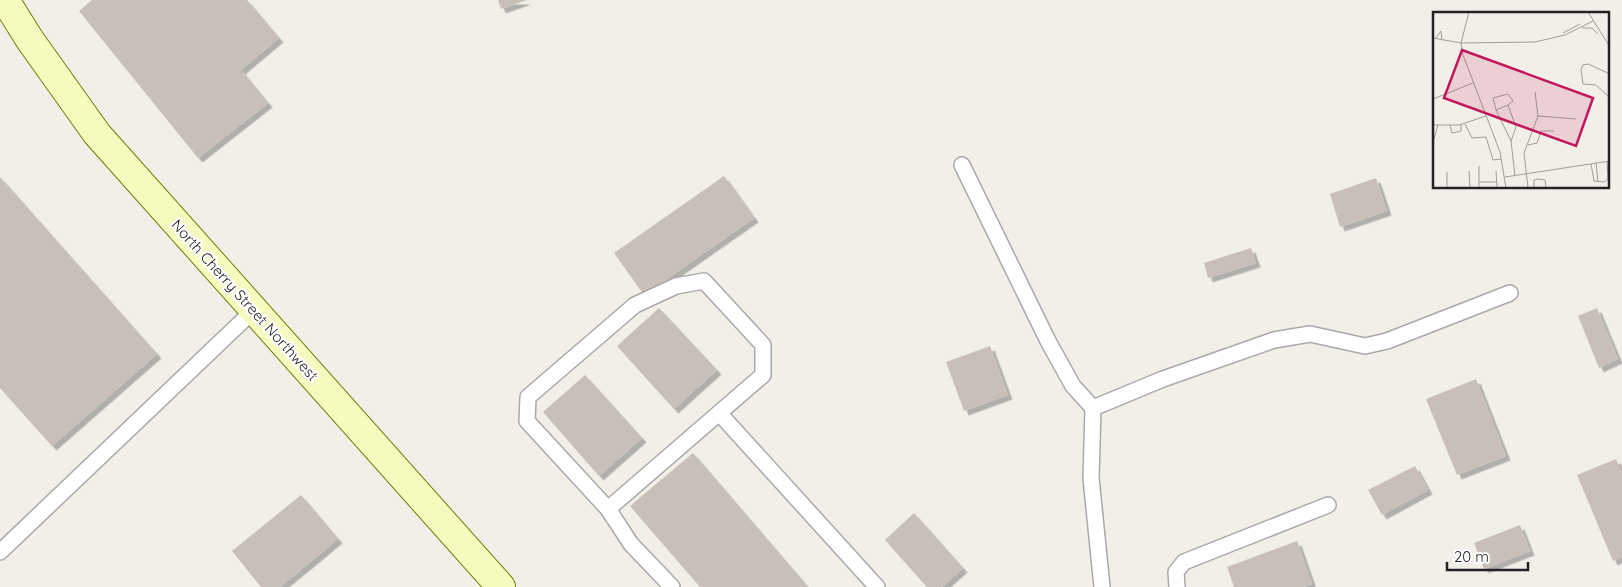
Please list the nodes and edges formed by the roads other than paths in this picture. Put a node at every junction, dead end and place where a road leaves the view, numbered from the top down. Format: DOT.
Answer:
graph roads {
  1 [pos="5,0"];
  2 [pos="962,165"];
  3 [pos="1510,294"];
  4 [pos="254,310"];
  5 [pos="1093,408"];
  6 [pos="720,414"];
  7 [pos="1328,505"];
  8 [pos="608,509"];
  9 [pos="0,552"];
  10 [pos="501,587"];
  11 [pos="672,587"];
  12 [pos="877,587"];
  13 [pos="1102,587"];
  14 [pos="1177,587"];
  1 -- 4 [label="main road, North Cherry Street Northwest"];
  2 -- 5 [label="lane"];
  3 -- 5 [label="lane"];
  4 -- 9 [label="lane"];
  4 -- 10 [label="main road, North Cherry Street Northwest"];
  5 -- 13 [label="lane"];
  6 -- 8 [label="lane"];
  6 -- 8 [label="lane"];
  6 -- 12 [label="lane"];
  7 -- 14 [label="lane"];
  8 -- 11 [label="lane"];
}
